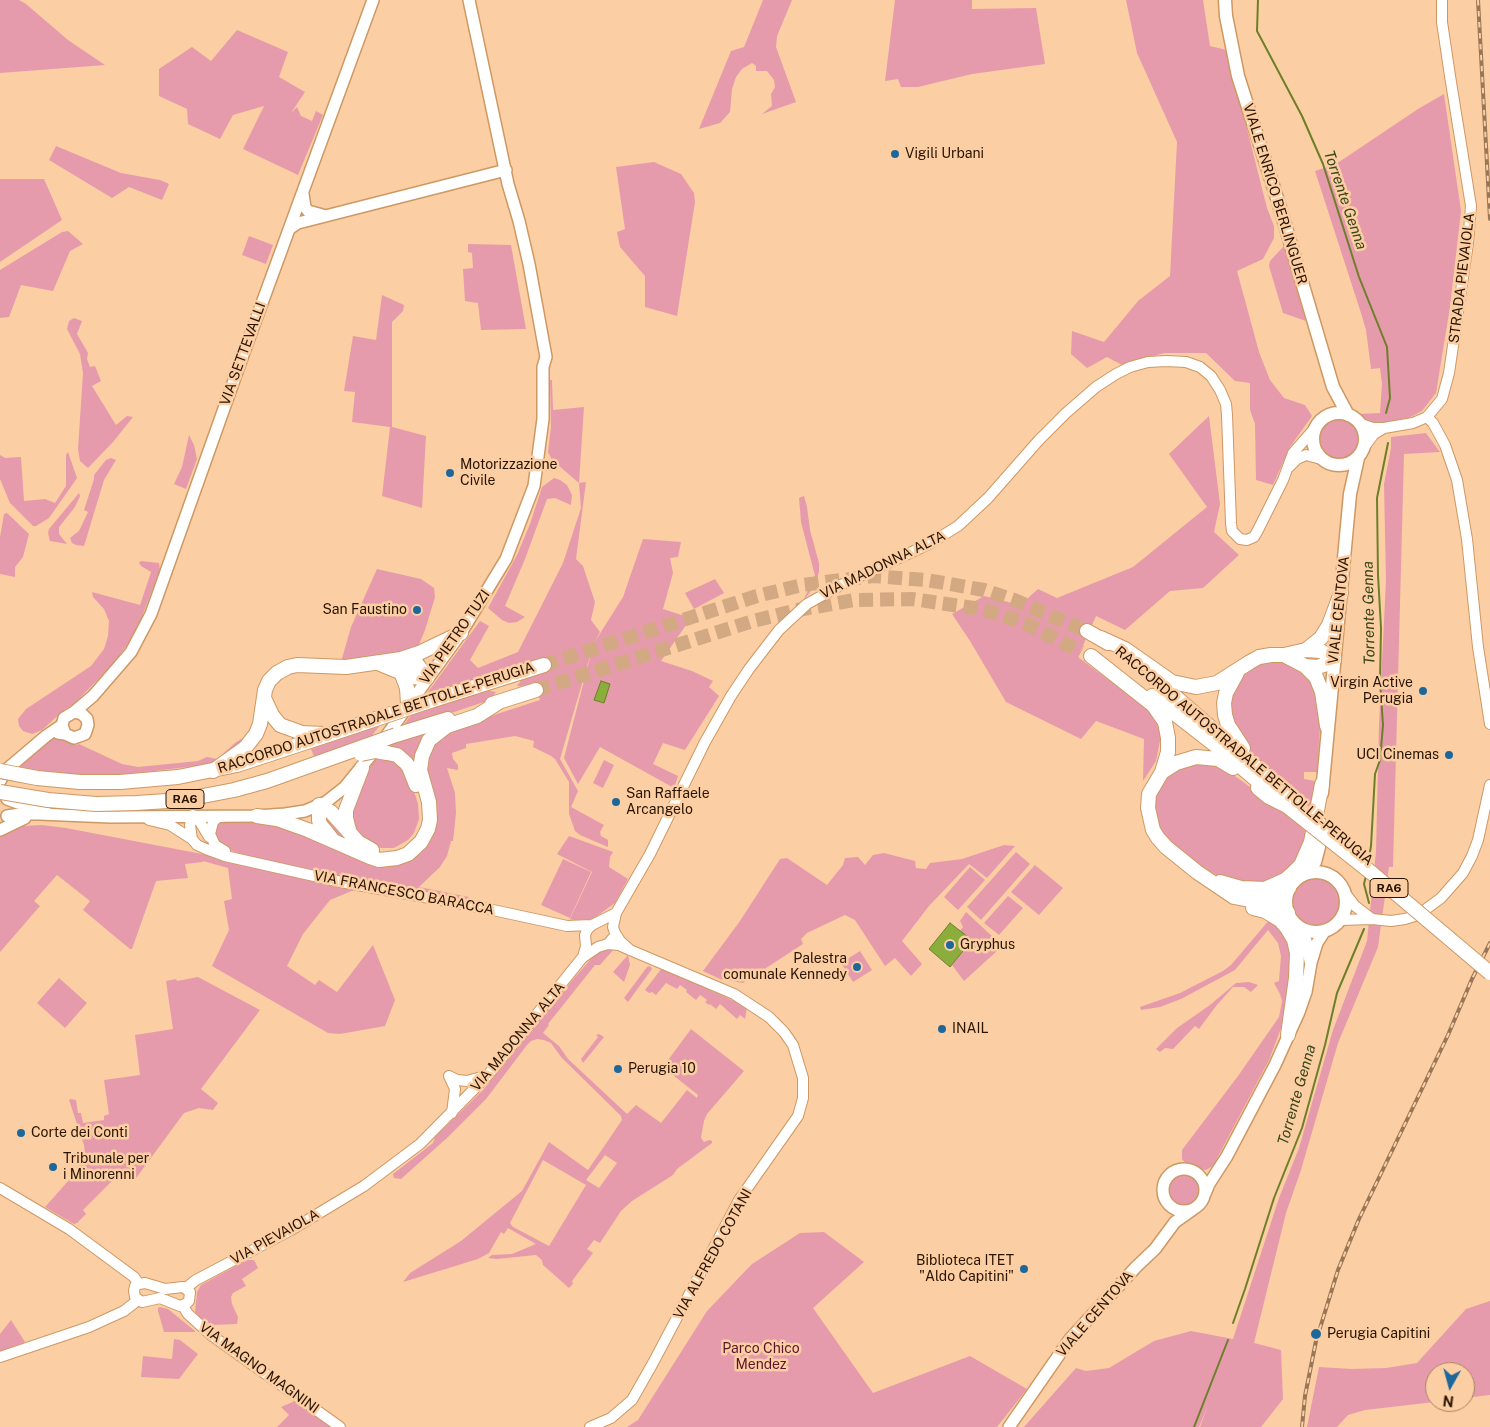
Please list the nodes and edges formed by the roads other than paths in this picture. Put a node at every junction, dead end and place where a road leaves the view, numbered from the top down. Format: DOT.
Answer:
graph roads {
  1 [pos="373,0"];
  2 [pos="469,0"];
  3 [pos="1224,0"];
  4 [pos="1442,0"];
  5 [pos="500,150"];
  6 [pos="506,170"];
  7 [pos="482,176"];
  8 [pos="507,188"];
  9 [pos="303,192"];
  10 [pos="328,217"];
  11 [pos="289,229"];
  12 [pos="1333,387"];
  13 [pos="1348,414"];
  14 [pos="1325,417"];
  15 [pos="1427,417"];
  16 [pos="1361,424"];
  17 [pos="1315,428"];
  18 [pos="1384,428"];
  19 [pos="1365,446"];
  20 [pos="1321,458"];
  21 [pos="1358,458"];
  22 [pos="1334,466"];
  23 [pos="1288,468"];
  24 [pos="1350,494"];
  25 [pos="1340,593"];
  26 [pos="1087,631"];
  27 [pos="461,633"];
  28 [pos="1101,638"];
  29 [pos="1306,650"];
  30 [pos="1284,655"];
  31 [pos="1334,660"];
  32 [pos="401,665"];
  33 [pos="544,665"];
  34 [pos="1305,666"];
  35 [pos="1241,668"];
  36 [pos="427,678"];
  37 [pos="536,690"];
  38 [pos="264,697"];
  39 [pos="499,702"];
  40 [pos="408,704"];
  41 [pos="79,714"];
  42 [pos="1490,724"];
  43 [pos="1327,726"];
  44 [pos="63,729"];
  45 [pos="328,735"];
  46 [pos="17,762"];
  47 [pos="362,768"];
  48 [pos="212,771"];
  49 [pos="2,772"];
  50 [pos="1162,772"];
  51 [pos="0,781"];
  52 [pos="267,781"];
  53 [pos="1322,784"];
  54 [pos="1490,785"];
  55 [pos="2,795"];
  56 [pos="1289,800"];
  57 [pos="319,805"];
  58 [pos="193,815"];
  59 [pos="226,815"];
  60 [pos="70,816"];
  61 [pos="83,816"];
  62 [pos="128,816"];
  63 [pos="257,816"];
  64 [pos="3,819"];
  65 [pos="0,830"];
  66 [pos="350,833"];
  67 [pos="192,839"];
  68 [pos="212,842"];
  69 [pos="336,842"];
  70 [pos="1319,847"];
  71 [pos="242,859"];
  72 [pos="1197,872"];
  73 [pos="1305,874"];
  74 [pos="1331,876"];
  75 [pos="1289,888"];
  76 [pos="1345,893"];
  77 [pos="1251,901"];
  78 [pos="616,913"];
  79 [pos="1288,913"];
  80 [pos="1372,919"];
  81 [pos="1341,920"];
  82 [pos="596,924"];
  83 [pos="567,926"];
  84 [pos="1302,929"];
  85 [pos="614,930"];
  86 [pos="1324,932"];
  87 [pos="585,940"];
  88 [pos="603,945"];
  89 [pos="630,950"];
  90 [pos="582,958"];
  91 [pos="1311,963"];
  92 [pos="1490,963"];
  93 [pos="1490,973"];
  94 [pos="1288,1036"];
  95 [pos="488,1075"];
  96 [pos="458,1085"];
  97 [pos="468,1097"];
  98 [pos="452,1114"];
  99 [pos="1221,1167"];
  100 [pos="1198,1174"];
  101 [pos="364,1186"];
  102 [pos="0,1188"];
  103 [pos="1205,1194"];
  104 [pos="1168,1204"];
  105 [pos="1192,1210"];
  106 [pos="1168,1230"];
  107 [pos="139,1284"];
  108 [pos="186,1288"];
  109 [pos="138,1300"];
  110 [pos="183,1306"];
  111 [pos="0,1358"];
  112 [pos="340,1427"];
  113 [pos="590,1427"];
  114 [pos="1009,1427"];
  1 -- 9 [label="main road, VIA SETTEVALLI"];
  2 -- 5 [label="main road, VIA PIETRO TUZI"];
  3 -- 12 [label="main road, VIALE ENRICO BERLINGUER"];
  4 -- 15 [label="street, STRADA PIEVAIOLA"];
  5 -- 6 [label="main road, VIA PIETRO TUZI"];
  5 -- 7 [label="main road"];
  6 -- 7 [label="main road"];
  6 -- 8 [label="main road, VIA PIETRO TUZI"];
  7 -- 8 [label="main road"];
  7 -- 10 [label="main road"];
  8 -- 27 [label="main road, VIA PIETRO TUZI"];
  9 -- 10 [label="main road"];
  9 -- 11 [label="main road, VIA SETTEVALLI"];
  10 -- 11 [label="main road"];
  11 -- 41 [label="main road, VIA SETTEVALLI"];
  12 -- 13 [label="main road, VIALE ENRICO BERLINGUER"];
  12 -- 14 [label="main road"];
  13 -- 14 [label="main road"];
  13 -- 16 [label="main road"];
  14 -- 17 [label="main road"];
  15 -- 18 [label="street"];
  15 -- 42 [label="street"];
  16 -- 18 [label="street"];
  16 -- 19 [label="main road"];
  17 -- 20 [label="main road"];
  17 -- 23 [label="street"];
  18 -- 19 [label="street"];
  19 -- 21 [label="main road"];
  20 -- 22 [label="main road"];
  20 -- 23 [label="street"];
  21 -- 22 [label="main road"];
  21 -- 24 [label="main road, VIALE CENTOVA"];
  22 -- 24 [label="main road"];
  23 -- 78 [label="street, VIA MADONNA ALTA"];
  24 -- 25 [label="main road, VIALE CENTOVA"];
  25 -- 29 [label="highway"];
  25 -- 31 [label="main road, VIALE CENTOVA"];
  26 -- 28 [label="highway, RACCORDO AUTOSTRADALE BETTOLLE-PERUGIA / RA6"];
  27 -- 32 [label="highway"];
  27 -- 36 [label="main road, VIA PIETRO TUZI"];
  28 -- 35 [label="highway"];
  28 -- 56 [label="highway, RACCORDO AUTOSTRADALE BETTOLLE-PERUGIA / RA6"];
  29 -- 30 [label="highway"];
  29 -- 31 [label="highway"];
  30 -- 34 [label="highway"];
  30 -- 35 [label="highway"];
  31 -- 34 [label="highway"];
  31 -- 43 [label="main road, VIALE CENTOVA"];
  32 -- 36 [label="highway"];
  32 -- 38 [label="highway"];
  32 -- 40 [label="highway"];
  33 -- 45 [label="highway, RACCORDO AUTOSTRADALE BETTOLLE-PERUGIA / RA6, bridge"];
  34 -- 43 [label="highway"];
  35 -- 56 [label="highway"];
  36 -- 40 [label="main road, VIA PIETRO TUZI"];
  37 -- 39 [label="highway, RA6"];
  38 -- 45 [label="highway"];
  38 -- 48 [label="highway"];
  39 -- 52 [label="highway, RA6, bridge"];
  39 -- 69 [label="highway"];
  40 -- 47 [label="main road, VIA PIETRO TUZI"];
  41 -- 44 [label="main road, VIA SETTEVALLI"];
  41 -- 44 [label="main road, VIA SETTEVALLI"];
  43 -- 53 [label="main road, VIALE CENTOVA"];
  44 -- 46 [label="main road, VIA SETTEVALLI"];
  45 -- 48 [label="highway, RACCORDO AUTOSTRADALE BETTOLLE-PERUGIA / RA6"];
  46 -- 49 [label="main road, VIA SETTEVALLI"];
  46 -- 55 [label="main road, VIA SETTEVALLI"];
  47 -- 57 [label="main road, VIA PIETRO TUZI"];
  47 -- 66 [label="highway"];
  48 -- 49 [label="highway, RACCORDO AUTOSTRADALE BETTOLLE-PERUGIA / RA6, bridge"];
  49 -- 51 [label="main road, VIA SETTEVALLI"];
  50 -- 56 [label="highway"];
  50 -- 56 [label="highway, RA6"];
  50 -- 72 [label="highway"];
  52 -- 55 [label="highway, RA6, bridge"];
  52 -- 66 [label="highway, bridge"];
  53 -- 70 [label="main road, VIALE CENTOVA"];
  53 -- 72 [label="highway"];
  54 -- 80 [label="street"];
  55 -- 62 [label="main road, VIA PIETRO TUZI"];
  55 -- 64 [label="main road"];
  56 -- 92 [label="highway, RACCORDO AUTOSTRADALE BETTOLLE-PERUGIA / RA6"];
  56 -- 93 [label="highway, RA6, bridge"];
  57 -- 63 [label="main road, VIA PIETRO TUZI"];
  57 -- 66 [label="highway"];
  57 -- 69 [label="highway"];
  58 -- 59 [label="main road, VIA PIETRO TUZI"];
  58 -- 62 [label="main road, VIA PIETRO TUZI"];
  58 -- 67 [label="street"];
  58 -- 68 [label="street"];
  59 -- 63 [label="main road, VIA PIETRO TUZI"];
  59 -- 68 [label="street"];
  60 -- 61 [label="main road, VIA PIETRO TUZI"];
  60 -- 64 [label="main road, VIA PIETRO TUZI"];
  60 -- 65 [label="main road"];
  61 -- 62 [label="main road, VIA PIETRO TUZI"];
  61 -- 67 [label="street"];
  63 -- 69 [label="highway"];
  67 -- 71 [label="street"];
  68 -- 71 [label="street"];
  70 -- 73 [label="main road"];
  70 -- 74 [label="main road"];
  71 -- 83 [label="street, VIA FRANCESCO BARACCA"];
  72 -- 77 [label="highway"];
  72 -- 94 [label="highway"];
  73 -- 74 [label="main road"];
  73 -- 75 [label="main road"];
  74 -- 76 [label="main road"];
  75 -- 77 [label="highway"];
  75 -- 79 [label="main road"];
  76 -- 80 [label="street"];
  76 -- 81 [label="main road"];
  77 -- 79 [label="highway"];
  78 -- 82 [label="street"];
  78 -- 85 [label="street, VIA MADONNA ALTA"];
  79 -- 84 [label="main road"];
  80 -- 81 [label="street"];
  81 -- 86 [label="main road"];
  82 -- 83 [label="street, VIA FRANCESCO BARACCA"];
  82 -- 85 [label="street"];
  82 -- 87 [label="street, VIA MADONNA ALTA"];
  83 -- 87 [label="street, VIA FRANCESCO BARACCA"];
  84 -- 86 [label="main road"];
  84 -- 91 [label="main road"];
  85 -- 88 [label="street, VIA MADONNA ALTA"];
  85 -- 89 [label="street, VIA ALFREDO COTANI"];
  86 -- 91 [label="main road"];
  87 -- 88 [label="street"];
  87 -- 90 [label="street, VIA MADONNA ALTA"];
  88 -- 89 [label="street, VIA ALFREDO COTANI"];
  88 -- 90 [label="street, VIA MADONNA ALTA"];
  89 -- 113 [label="street, VIA ALFREDO COTANI"];
  90 -- 95 [label="street, VIA MADONNA ALTA"];
  91 -- 94 [label="main road"];
  94 -- 99 [label="main road"];
  95 -- 96 [label="street"];
  95 -- 97 [label="street, VIA MADONNA ALTA"];
  96 -- 97 [label="street"];
  96 -- 98 [label="street"];
  97 -- 98 [label="street, VIA MADONNA ALTA"];
  98 -- 101 [label="street, VIA MADONNA ALTA"];
  99 -- 100 [label="main road"];
  99 -- 103 [label="main road"];
  100 -- 103 [label="main road"];
  100 -- 104 [label="main road"];
  101 -- 108 [label="street, VIA PIEVAIOLA"];
  102 -- 107 [label="street"];
  103 -- 105 [label="main road"];
  104 -- 105 [label="main road"];
  104 -- 106 [label="main road"];
  105 -- 106 [label="main road, VIALE CENTOVA"];
  106 -- 114 [label="main road, VIALE CENTOVA"];
  107 -- 108 [label="street"];
  107 -- 109 [label="street"];
  108 -- 110 [label="street"];
  109 -- 110 [label="street"];
  109 -- 111 [label="street"];
  110 -- 112 [label="street, VIA MAGNO MAGNINI"];
}
